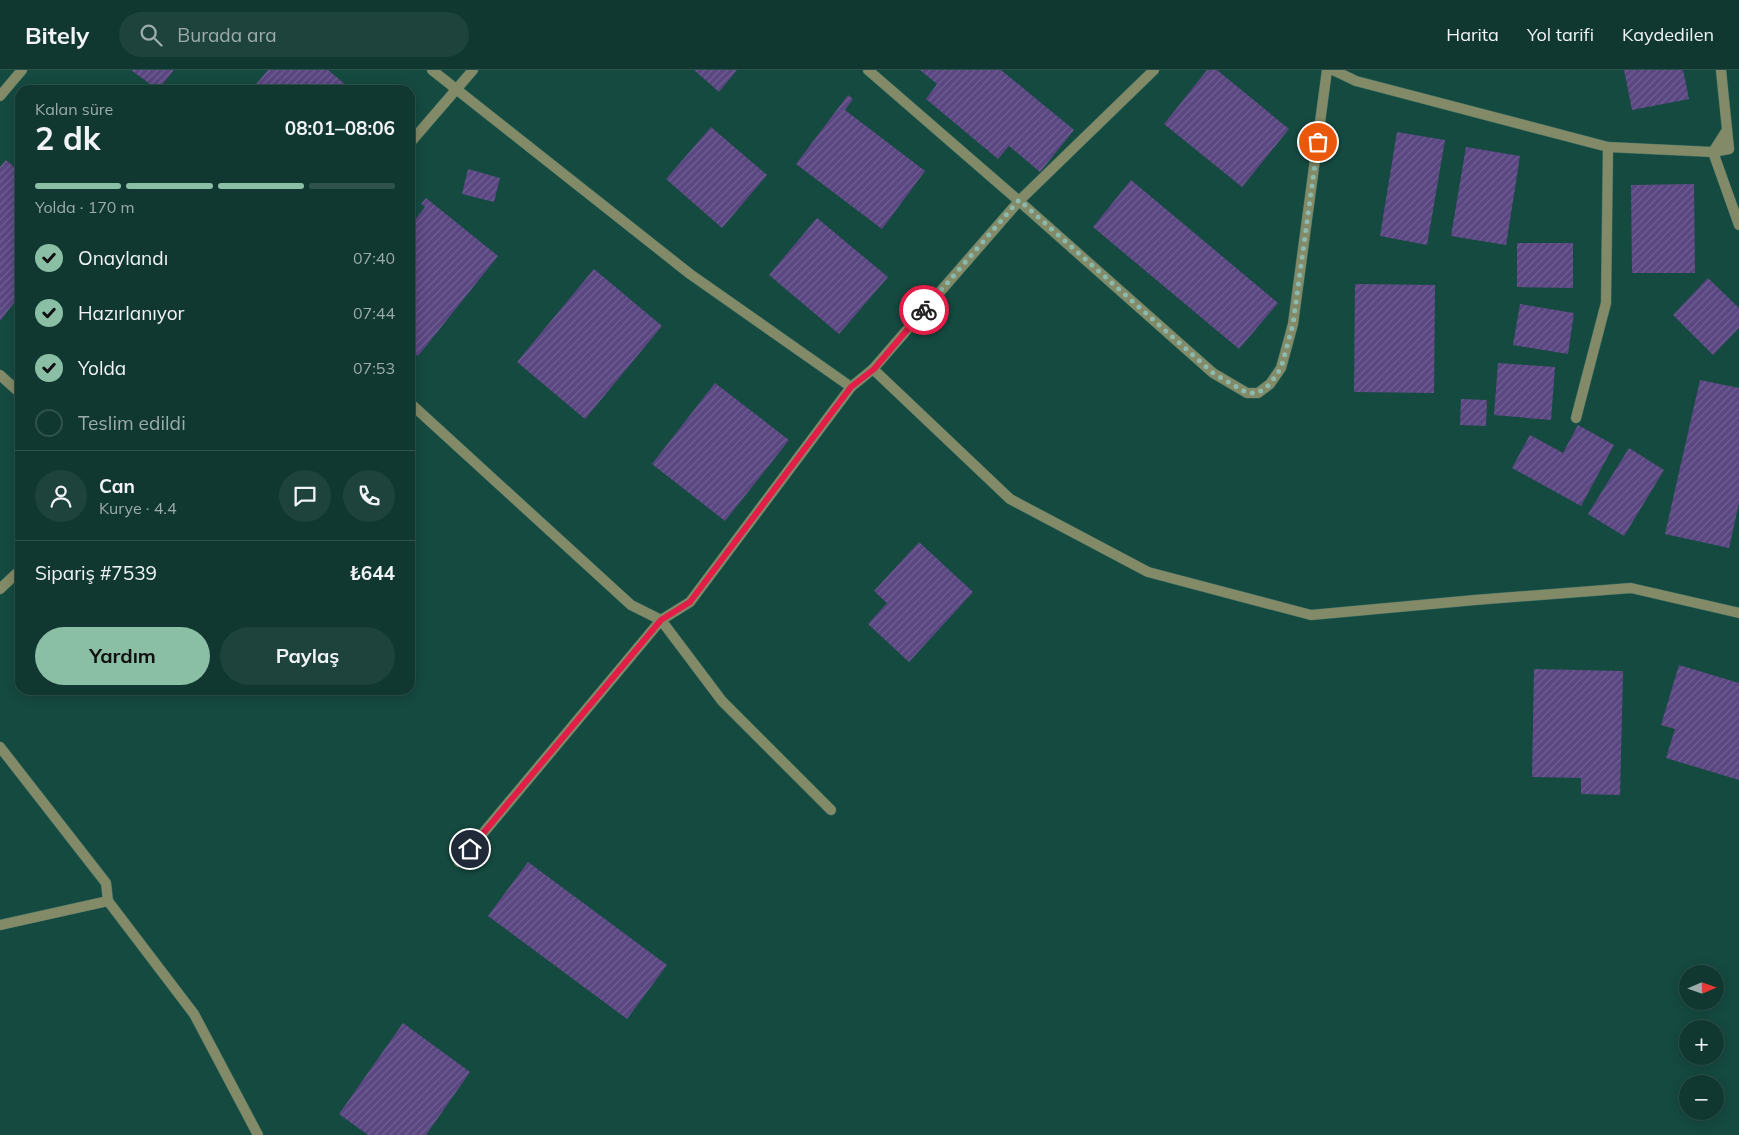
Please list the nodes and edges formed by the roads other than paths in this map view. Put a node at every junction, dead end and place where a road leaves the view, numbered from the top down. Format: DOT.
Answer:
graph roads {
  1 [pos="22,70"];
  2 [pos="432,70"];
  3 [pos="473,70"];
  4 [pos="868,70"];
  5 [pos="1154,70"];
  6 [pos="1327,70"];
  7 [pos="1333,70"];
  8 [pos="1721,70"];
  9 [pos="456,90"];
  10 [pos="0,96"];
  11 [pos="415,137"];
  12 [pos="1608,146"];
  13 [pos="1713,152"];
  14 [pos="1019,200"];
  15 [pos="1739,225"];
  16 [pos="874,369"];
  17 [pos="0,375"];
  18 [pos="851,387"];
  19 [pos="15,388"];
  20 [pos="415,408"];
  21 [pos="1576,418"];
  22 [pos="15,575"];
  23 [pos="0,589"];
  24 [pos="1739,613"];
  25 [pos="661,620"];
  26 [pos="0,747"];
  27 [pos="831,810"];
  28 [pos="459,862"];
  29 [pos="108,901"];
  30 [pos="0,925"];
  31 [pos="258,1135"];
  1 -- 10 [label="street"];
  2 -- 9 [label="street"];
  3 -- 9 [label="street"];
  4 -- 14 [label="street"];
  5 -- 14 [label="street"];
  6 -- 14 [label="street"];
  7 -- 12 [label="street"];
  8 -- 13 [label="street"];
  9 -- 11 [label="street"];
  9 -- 18 [label="street"];
  12 -- 13 [label="street"];
  12 -- 21 [label="street"];
  13 -- 15 [label="street"];
  14 -- 16 [label="street"];
  16 -- 18 [label="street"];
  16 -- 24 [label="street"];
  17 -- 19 [label="street"];
  18 -- 25 [label="street"];
  20 -- 25 [label="street"];
  22 -- 23 [label="street"];
  25 -- 27 [label="street"];
  25 -- 28 [label="street"];
  26 -- 29 [label="street"];
  29 -- 30 [label="street"];
  29 -- 31 [label="street"];
}
